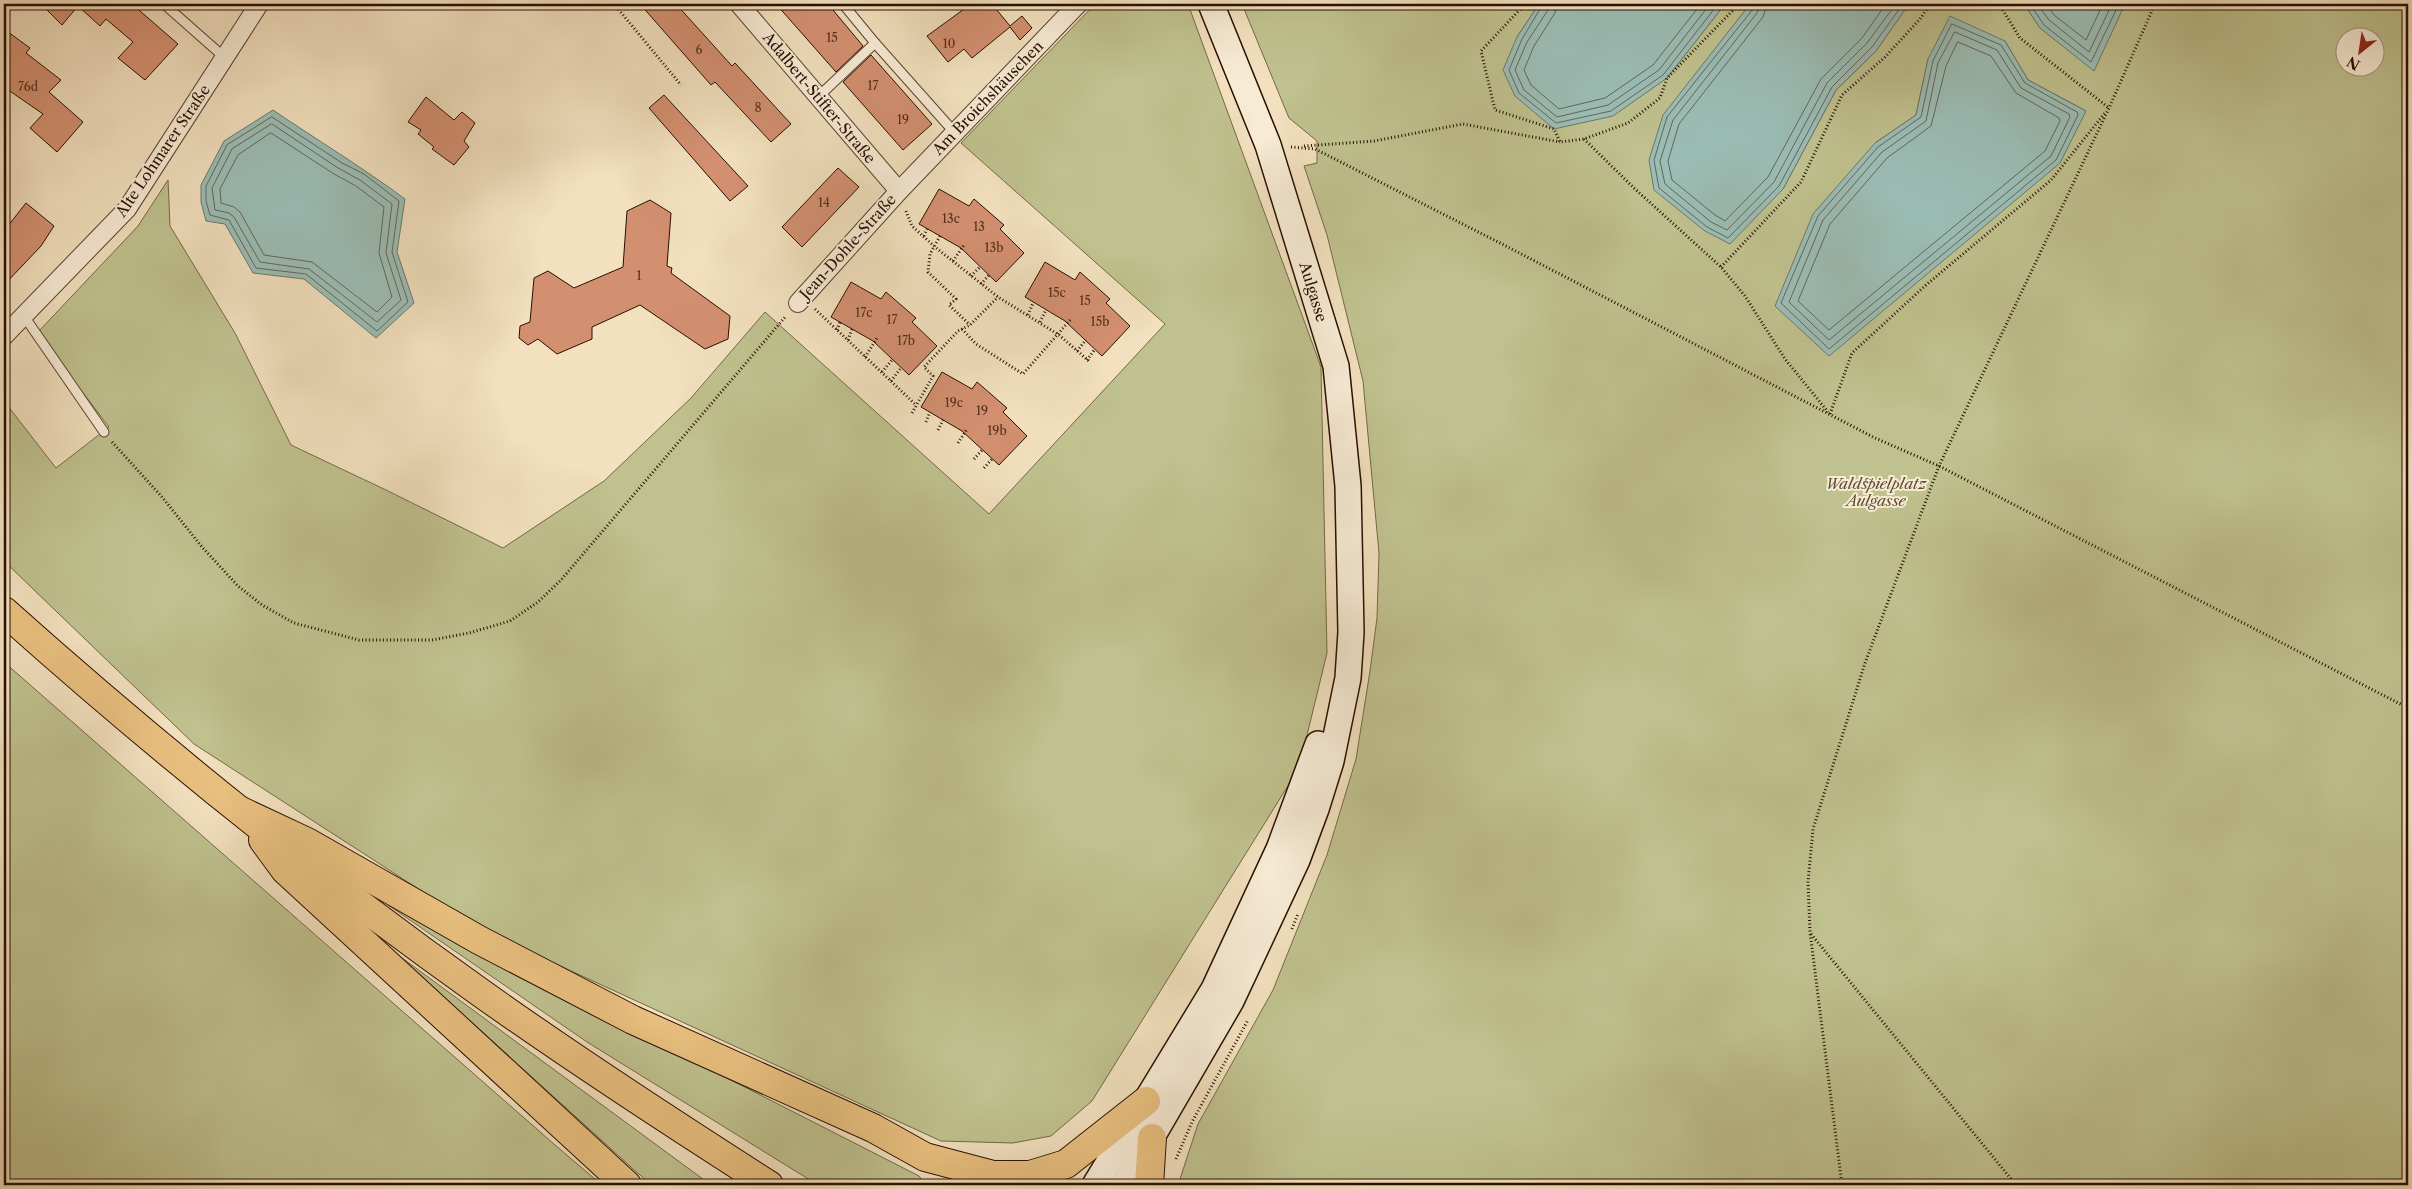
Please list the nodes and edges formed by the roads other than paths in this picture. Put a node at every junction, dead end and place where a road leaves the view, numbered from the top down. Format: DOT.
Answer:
graph roads {
  1 [pos="164,4"];
  2 [pos="259,4"];
  3 [pos="739,4"];
  4 [pos="844,4"];
  5 [pos="1078,4"];
  6 [pos="1211,4"];
  7 [pos="875,43"];
  8 [pos="224,57"];
  9 [pos="818,97"];
  10 [pos="955,133"];
  11 [pos="899,191"];
  12 [pos="802,298"];
  13 [pos="11,324"];
  14 [pos="104,432"];
  15 [pos="1350,595"];
  16 [pos="4,611"];
  17 [pos="241,811"];
  18 [pos="1146,1101"];
  19 [pos="1152,1138"];
  20 [pos="925,1157"];
  21 [pos="627,1185"];
  22 [pos="769,1185"];
  23 [pos="953,1185"];
  24 [pos="1095,1185"];
  25 [pos="1124,1185"];
  26 [pos="1149,1185"];
  1 -- 8 [label="lane"];
  2 -- 8 [label="street, Alte Lohmarer Straße"];
  3 -- 9 [label="street, Adalbert-Stifter-Straße"];
  4 -- 7 [label="lane"];
  5 -- 10 [label="street, Am Broichshäuschen"];
  6 -- 15 [label="main road, Aulgasse"];
  7 -- 9 [label="lane"];
  7 -- 10 [label="lane"];
  8 -- 13 [label="street, Alte Lohmarer Straße"];
  9 -- 11 [label="street, Adalbert-Stifter-Straße"];
  10 -- 11 [label="street, Am Broichshäuschen"];
  11 -- 12 [label="street, Jean-Dohle-Straße"];
  13 -- 14 [label="lane"];
  15 -- 18 [label="main road"];
  15 -- 19 [label="main road"];
  16 -- 17 [label="highway"];
  17 -- 20 [label="highway"];
  17 -- 21 [label="highway"];
  17 -- 22 [label="highway"];
  18 -- 20 [label="highway"];
  18 -- 24 [label="main road"];
  19 -- 25 [label="main road"];
  19 -- 26 [label="highway"];
  20 -- 23 [label="highway"];
}
